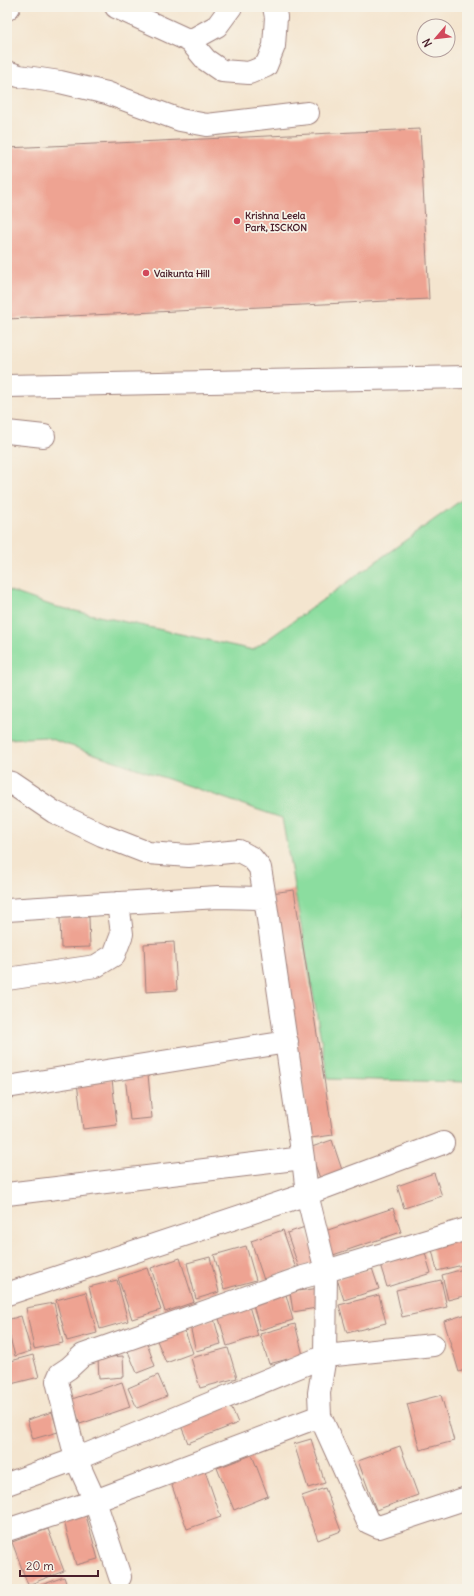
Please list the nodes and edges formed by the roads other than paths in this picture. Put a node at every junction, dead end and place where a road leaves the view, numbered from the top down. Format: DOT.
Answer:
graph roads {
  1 [pos="10,7"];
  2 [pos="116,7"];
  3 [pos="231,7"];
  4 [pos="274,7"];
  5 [pos="7,9"];
  6 [pos="190,41"];
  7 [pos="7,72"];
  8 [pos="308,113"];
  9 [pos="467,377"];
  10 [pos="7,386"];
  11 [pos="7,432"];
  12 [pos="44,436"];
  13 [pos="7,782"];
  14 [pos="265,898"];
  15 [pos="118,903"];
  16 [pos="7,910"];
  17 [pos="7,979"];
  18 [pos="287,1042"];
  19 [pos="7,1087"];
  20 [pos="442,1143"];
  21 [pos="303,1158"];
  22 [pos="7,1194"];
  23 [pos="307,1194"];
  24 [pos="467,1229"];
  25 [pos="326,1271"];
  26 [pos="7,1294"];
  27 [pos="433,1345"];
  28 [pos="325,1356"];
  29 [pos="320,1416"];
  30 [pos="76,1459"];
  31 [pos="7,1484"];
  32 [pos="467,1498"];
  33 [pos="95,1501"];
  34 [pos="7,1530"];
  35 [pos="120,1577"];
  1 -- 5 [label="street"];
  2 -- 6 [label="street"];
  3 -- 6 [label="street"];
  4 -- 6 [label="street"];
  7 -- 8 [label="street"];
  9 -- 10 [label="street"];
  11 -- 12 [label="street"];
  13 -- 14 [label="street"];
  14 -- 15 [label="street"];
  14 -- 18 [label="street"];
  15 -- 16 [label="street"];
  15 -- 17 [label="street"];
  18 -- 19 [label="street"];
  18 -- 21 [label="street"];
  20 -- 23 [label="street"];
  21 -- 22 [label="street"];
  21 -- 23 [label="street"];
  23 -- 25 [label="street"];
  23 -- 26 [label="street"];
  24 -- 25 [label="street"];
  25 -- 28 [label="street"];
  25 -- 30 [label="street"];
  27 -- 28 [label="street"];
  28 -- 29 [label="street"];
  28 -- 30 [label="street"];
  29 -- 32 [label="street"];
  29 -- 33 [label="street"];
  30 -- 31 [label="street"];
  30 -- 33 [label="street"];
  33 -- 34 [label="street"];
  33 -- 35 [label="street"];
}
